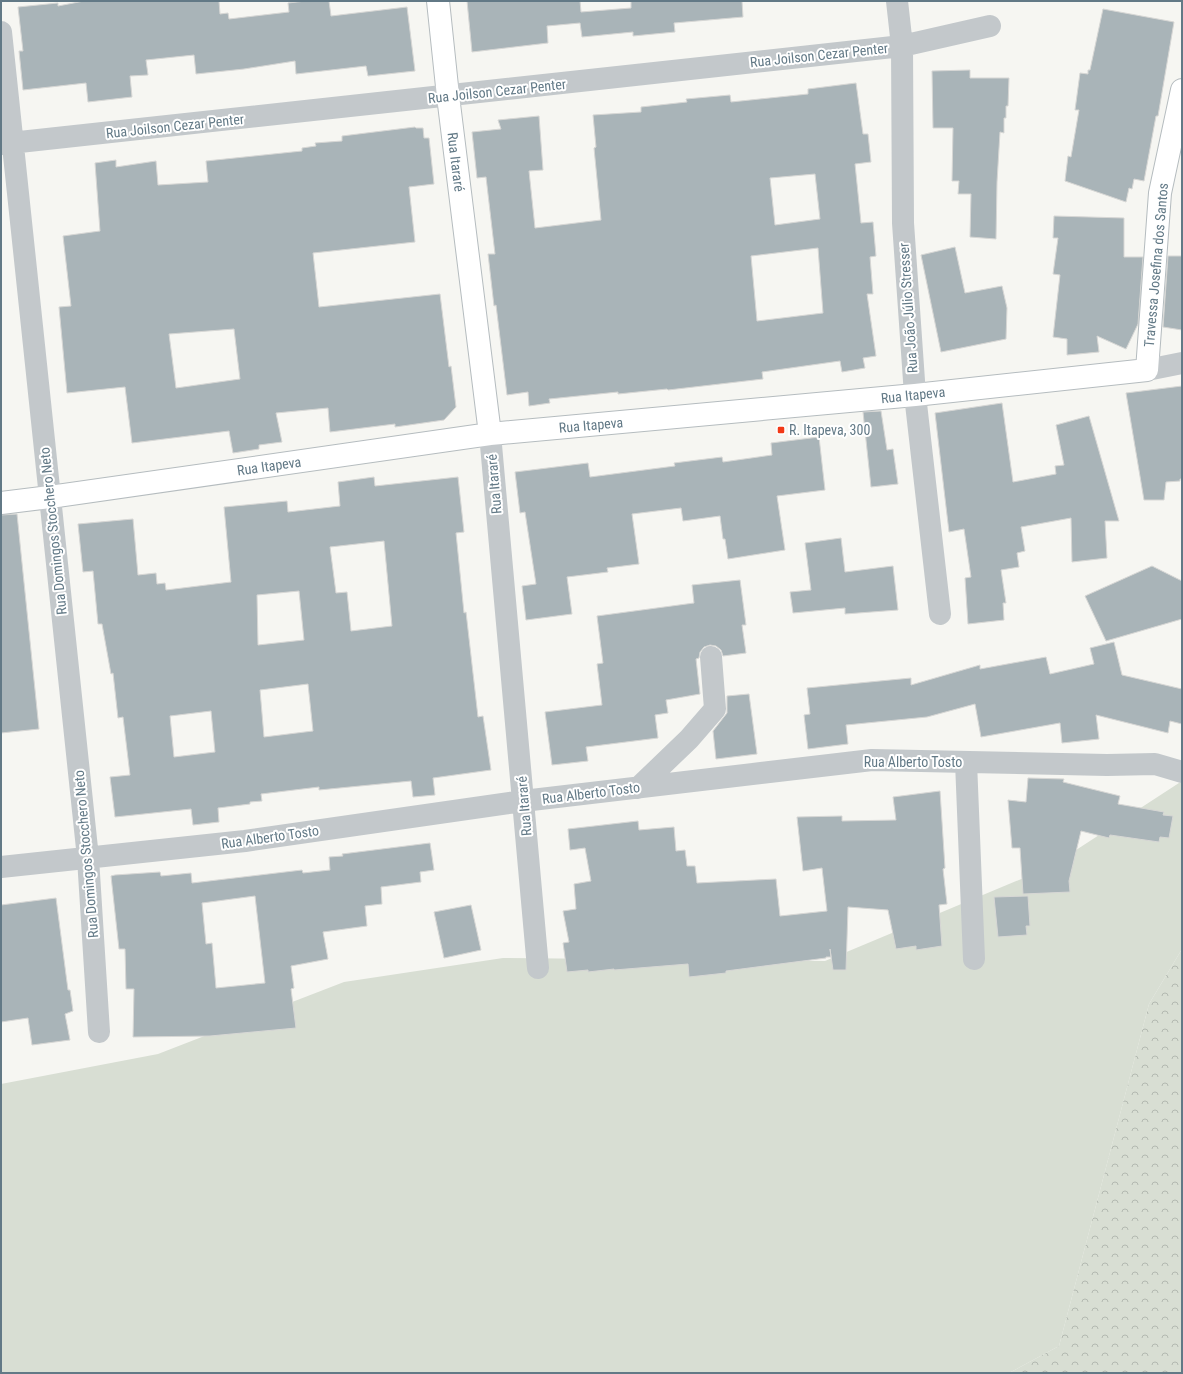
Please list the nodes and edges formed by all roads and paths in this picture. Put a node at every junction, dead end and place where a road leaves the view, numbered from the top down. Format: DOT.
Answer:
graph roads {
  1 [pos="438,1"];
  2 [pos="897,1"];
  3 [pos="990,26"];
  4 [pos="1,32"];
  5 [pos="902,46"];
  6 [pos="1182,90"];
  7 [pos="448,96"];
  8 [pos="6,144"];
  9 [pos="1182,363"];
  10 [pos="1148,370"];
  11 [pos="914,395"];
  12 [pos="490,434"];
  13 [pos="50,497"];
  14 [pos="1,503"];
  15 [pos="940,614"];
  16 [pos="711,657"];
  17 [pos="966,762"];
  18 [pos="1182,772"];
  19 [pos="638,788"];
  20 [pos="523,801"];
  21 [pos="88,858"];
  22 [pos="1,867"];
  23 [pos="974,959"];
  24 [pos="538,968"];
  25 [pos="100,1032"];
  1 -- 7 [label="street, Rua Itararé"];
  2 -- 5 [label="street, Rua João Júlio Stresser"];
  3 -- 5 [label="street, Rua Joilson Cezar Penter"];
  4 -- 8 [label="street, Rua Domingos Stocchero Neto"];
  5 -- 7 [label="street, Rua Joilson Cezar Penter"];
  5 -- 11 [label="street, Rua João Júlio Stresser"];
  6 -- 10 [label="street, Travessa Josefina dos Santos"];
  7 -- 8 [label="street, Rua Joilson Cezar Penter"];
  7 -- 12 [label="street, Rua Itararé"];
  8 -- 13 [label="street, Rua Domingos Stocchero Neto"];
  9 -- 10 [label="street, Rua Itapeva"];
  10 -- 11 [label="street, Rua Itapeva"];
  11 -- 12 [label="street, Rua Itapeva"];
  11 -- 15 [label="street, Rua João Júlio Stresser"];
  12 -- 13 [label="street, Rua Itapeva"];
  12 -- 20 [label="street, Rua Itararé"];
  13 -- 14 [label="street, Rua Itapeva"];
  13 -- 21 [label="street, Rua Domingos Stocchero Neto"];
  16 -- 19 [label="street"];
  17 -- 18 [label="street, Rua Alberto Tosto"];
  17 -- 19 [label="street, Rua Alberto Tosto"];
  17 -- 23 [label="street"];
  19 -- 20 [label="street, Rua Alberto Tosto"];
  20 -- 21 [label="street, Rua Alberto Tosto"];
  20 -- 24 [label="street, Rua Itararé"];
  21 -- 22 [label="street, Rua Alberto Tosto"];
  21 -- 25 [label="street, Rua Domingos Stocchero Neto"];
}
